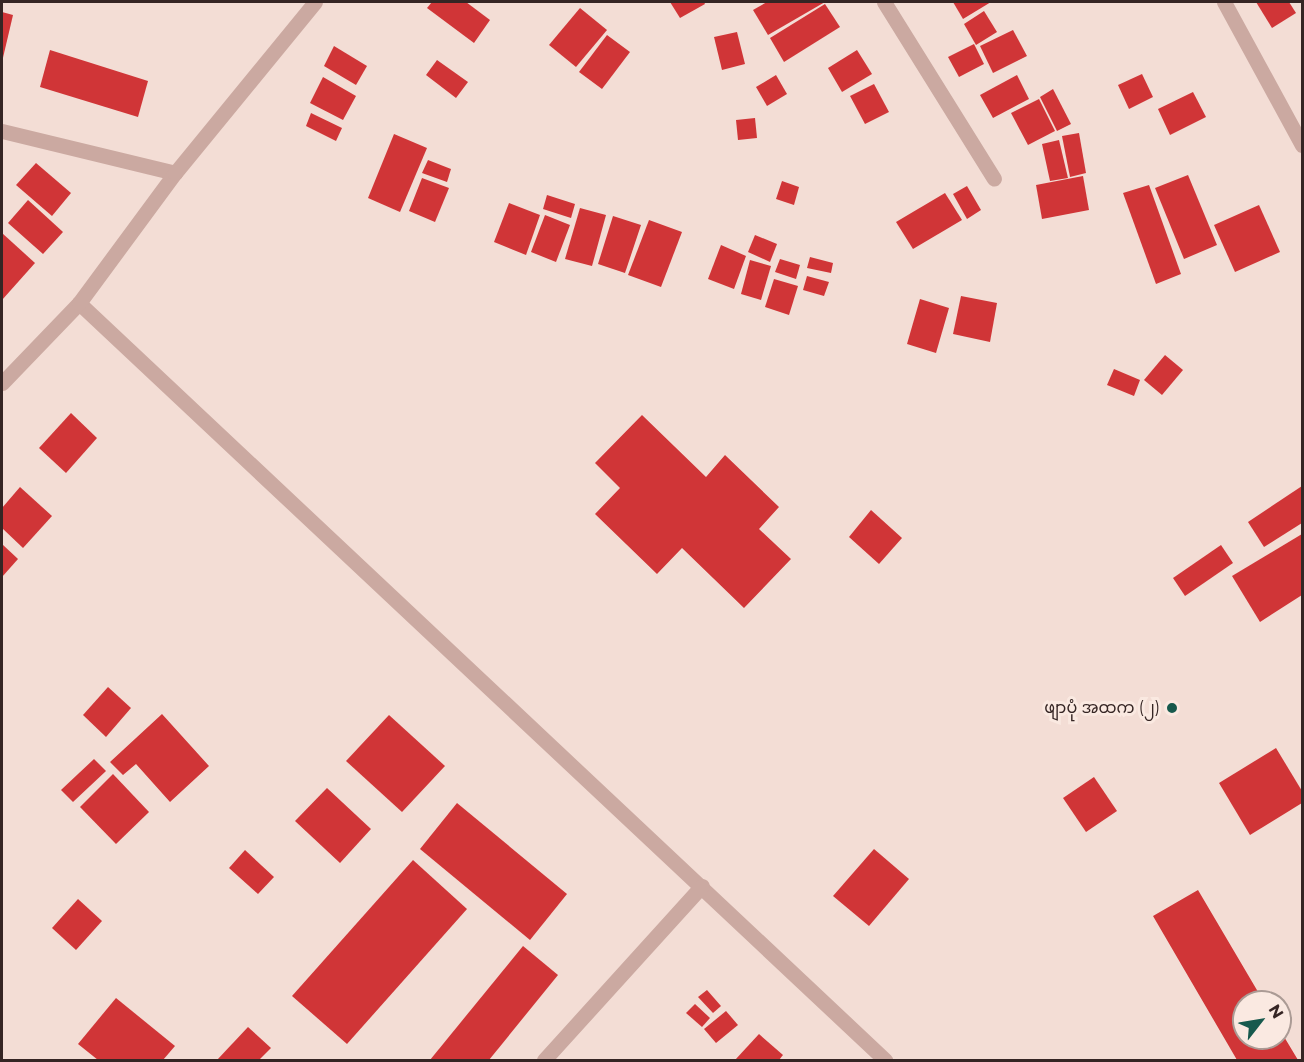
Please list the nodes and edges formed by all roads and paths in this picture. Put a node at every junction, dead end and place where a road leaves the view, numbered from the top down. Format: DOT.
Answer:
graph roads {
  1 [pos="315,2"];
  2 [pos="884,2"];
  3 [pos="1224,2"];
  4 [pos="2,131"];
  5 [pos="1302,145"];
  6 [pos="175,173"];
  7 [pos="994,179"];
  8 [pos="79,303"];
  9 [pos="2,383"];
  10 [pos="702,886"];
  11 [pos="544,1060"];
  12 [pos="885,1060"];
  1 -- 6 [label="street"];
  2 -- 7 [label="street"];
  3 -- 5 [label="street"];
  4 -- 6 [label="street"];
  6 -- 8 [label="street"];
  8 -- 9 [label="street"];
  8 -- 10 [label="street"];
  10 -- 11 [label="street"];
  10 -- 12 [label="street"];
}
